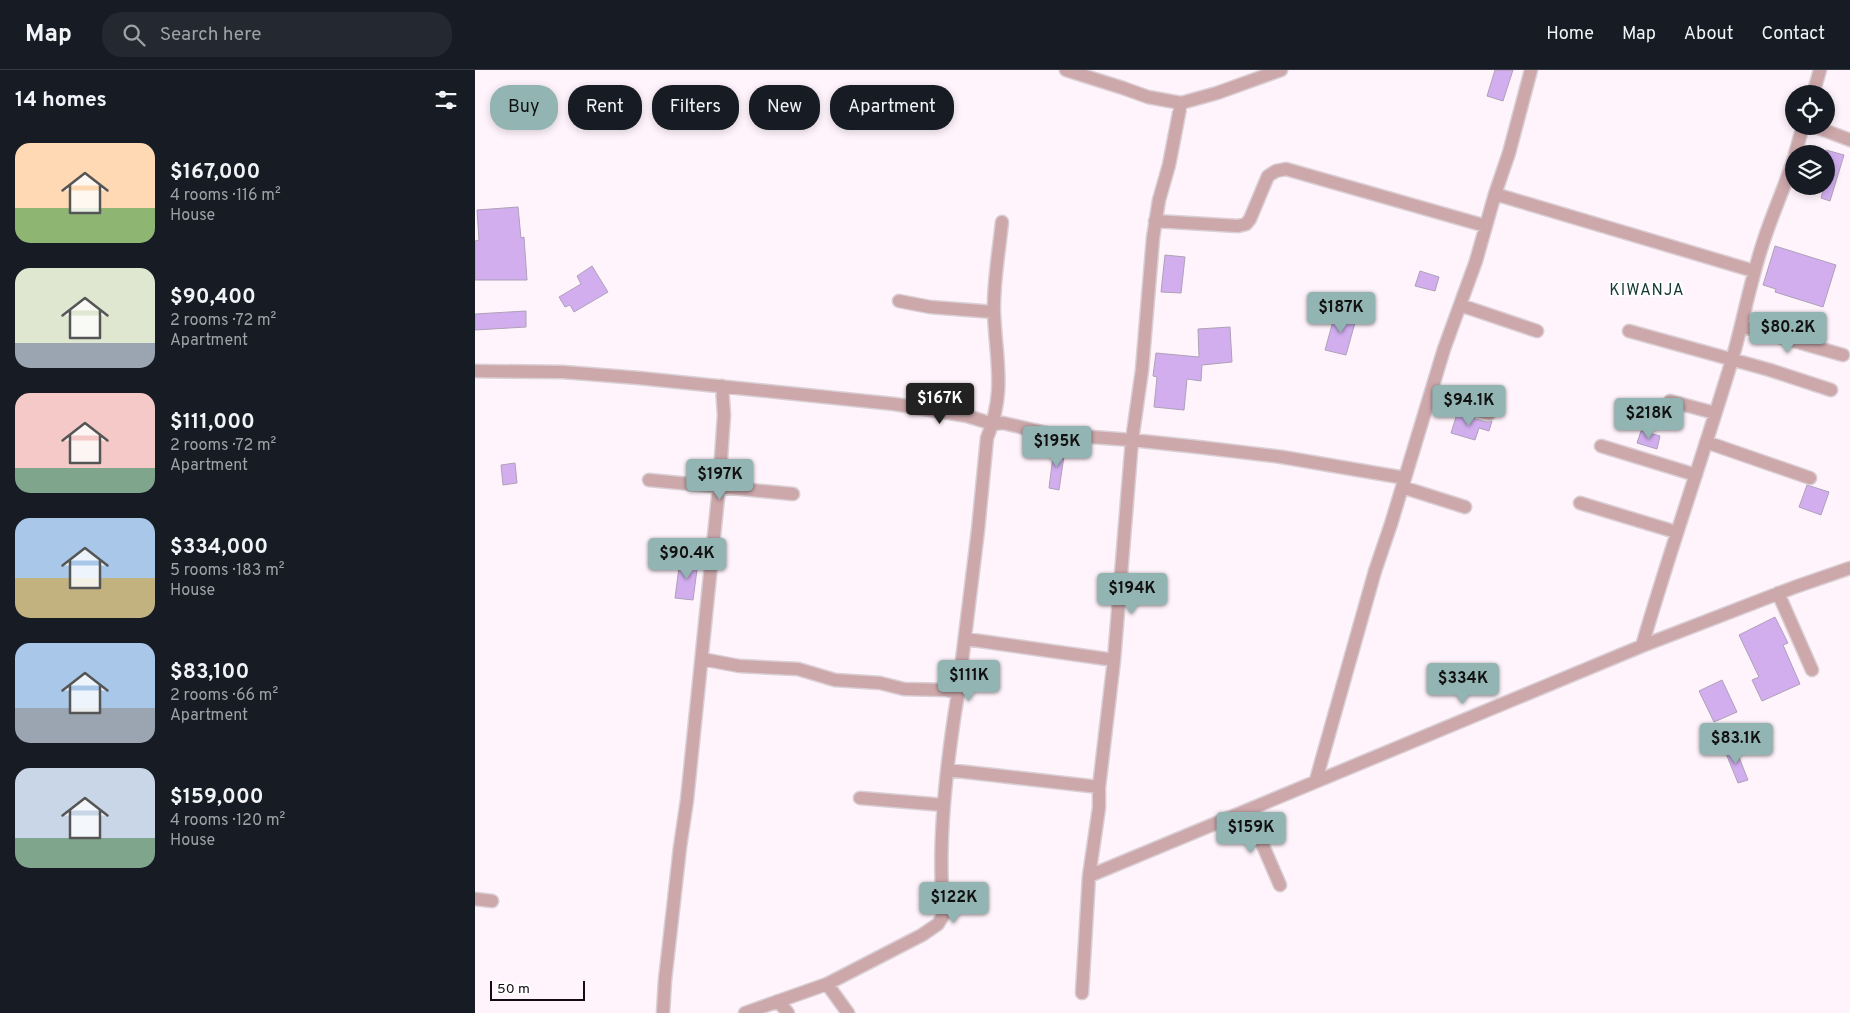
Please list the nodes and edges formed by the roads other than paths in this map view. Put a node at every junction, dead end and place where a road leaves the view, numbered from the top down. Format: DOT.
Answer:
graph roads {
  1 [pos="1066,70"];
  2 [pos="1281,70"];
  3 [pos="1531,70"];
  4 [pos="1820,70"];
  5 [pos="1816,85"];
  6 [pos="1181,103"];
  7 [pos="1835,134"];
  8 [pos="1850,140"];
  9 [pos="1785,186"];
  10 [pos="1495,194"];
  11 [pos="1155,221"];
  12 [pos="1002,222"];
  13 [pos="1486,226"];
  14 [pos="1754,271"];
  15 [pos="899,300"];
  16 [pos="1460,305"];
  17 [pos="994,312"];
  18 [pos="1741,326"];
  19 [pos="1537,331"];
  20 [pos="1629,331"];
  21 [pos="1843,354"];
  22 [pos="1732,360"];
  23 [pos="475,371"];
  24 [pos="722,386"];
  25 [pos="1831,390"];
  26 [pos="1431,398"];
  27 [pos="1670,401"];
  28 [pos="1489,414"];
  29 [pos="1715,414"];
  30 [pos="993,424"];
  31 [pos="1131,440"];
  32 [pos="1706,442"];
  33 [pos="1601,446"];
  34 [pos="1696,475"];
  35 [pos="1810,478"];
  36 [pos="649,480"];
  37 [pos="1403,482"];
  38 [pos="719,487"];
  39 [pos="793,494"];
  40 [pos="1580,503"];
  41 [pos="1465,507"];
  42 [pos="1676,532"];
  43 [pos="1850,568"];
  44 [pos="1778,593"];
  45 [pos="966,639"];
  46 [pos="1642,646"];
  47 [pos="702,659"];
  48 [pos="1115,660"];
  49 [pos="1812,670"];
  50 [pos="958,693"];
  51 [pos="948,770"];
  52 [pos="1316,780"];
  53 [pos="1099,787"];
  54 [pos="860,798"];
  55 [pos="944,805"];
  56 [pos="1248,811"];
  57 [pos="1089,876"];
  58 [pos="1280,885"];
  59 [pos="475,899"];
  60 [pos="492,902"];
  61 [pos="827,984"];
  62 [pos="1082,993"];
  63 [pos="778,1001"];
  64 [pos="663,1013"];
  65 [pos="745,1013"];
  66 [pos="788,1013"];
  67 [pos="847,1013"];
  1 -- 6 [label="street"];
  2 -- 6 [label="street"];
  3 -- 10 [label="street"];
  4 -- 5 [label="street"];
  6 -- 11 [label="street"];
  7 -- 8 [label="street"];
  9 -- 14 [label="street"];
  10 -- 13 [label="street"];
  10 -- 14 [label="street"];
  11 -- 13 [label="street"];
  11 -- 31 [label="street"];
  12 -- 17 [label="street"];
  13 -- 16 [label="street"];
  14 -- 18 [label="street"];
  15 -- 17 [label="street"];
  16 -- 19 [label="street"];
  16 -- 26 [label="street"];
  17 -- 30 [label="street"];
  18 -- 21 [label="street"];
  18 -- 22 [label="street"];
  20 -- 22 [label="street"];
  22 -- 25 [label="street"];
  22 -- 29 [label="street"];
  23 -- 24 [label="street"];
  24 -- 30 [label="street"];
  24 -- 38 [label="street"];
  26 -- 28 [label="street"];
  26 -- 37 [label="street"];
  27 -- 29 [label="street"];
  29 -- 32 [label="street"];
  30 -- 31 [label="street"];
  30 -- 45 [label="street"];
  31 -- 37 [label="street"];
  31 -- 48 [label="street"];
  32 -- 34 [label="street"];
  32 -- 35 [label="street"];
  33 -- 34 [label="street"];
  34 -- 42 [label="street"];
  36 -- 38 [label="street"];
  37 -- 41 [label="street"];
  37 -- 52 [label="street"];
  38 -- 39 [label="street"];
  38 -- 47 [label="street"];
  40 -- 42 [label="street"];
  42 -- 46 [label="street"];
  43 -- 44 [label="street"];
  44 -- 46 [label="street"];
  44 -- 49 [label="street"];
  45 -- 48 [label="street"];
  45 -- 50 [label="street"];
  46 -- 52 [label="street"];
  47 -- 50 [label="street"];
  47 -- 64 [label="street"];
  48 -- 53 [label="street"];
  50 -- 51 [label="street"];
  51 -- 53 [label="street"];
  51 -- 55 [label="street"];
  52 -- 56 [label="street"];
  53 -- 57 [label="street"];
  54 -- 55 [label="street"];
  55 -- 61 [label="street"];
  56 -- 57 [label="street"];
  56 -- 58 [label="street"];
  57 -- 62 [label="street"];
  59 -- 60 [label="street"];
  61 -- 63 [label="street"];
  61 -- 67 [label="street"];
  63 -- 65 [label="street"];
  63 -- 66 [label="street"];
}
